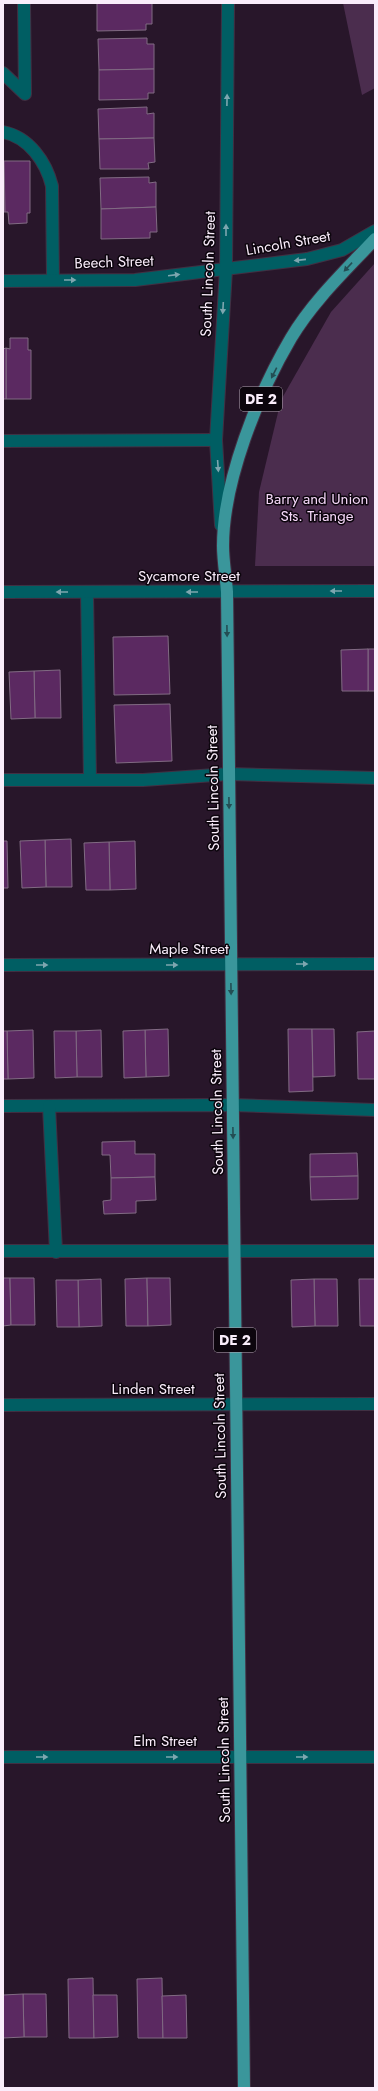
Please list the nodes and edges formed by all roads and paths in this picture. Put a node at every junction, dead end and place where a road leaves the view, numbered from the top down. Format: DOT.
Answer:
graph roads {
  1 [pos="24,3"];
  2 [pos="228,3"];
  3 [pos="3,73"];
  4 [pos="3,132"];
  5 [pos="375,231"];
  6 [pos="375,239"];
  7 [pos="226,269"];
  8 [pos="3,280"];
  9 [pos="53,280"];
  10 [pos="216,440"];
  11 [pos="3,442"];
  12 [pos="223,546"];
  13 [pos="375,591"];
  14 [pos="3,592"];
  15 [pos="87,592"];
  16 [pos="227,592"];
  17 [pos="229,774"];
  18 [pos="375,778"];
  19 [pos="3,780"];
  20 [pos="90,780"];
  21 [pos="231,964"];
  22 [pos="375,964"];
  23 [pos="3,965"];
  24 [pos="232,1105"];
  25 [pos="3,1106"];
  26 [pos="49,1106"];
  27 [pos="375,1110"];
  28 [pos="3,1251"];
  29 [pos="375,1251"];
  30 [pos="56,1252"];
  31 [pos="234,1252"];
  32 [pos="236,1404"];
  33 [pos="375,1404"];
  34 [pos="3,1405"];
  35 [pos="3,1757"];
  36 [pos="240,1757"];
  37 [pos="375,1757"];
  38 [pos="244,2088"];
  1 -- 3 [label="street"];
  7 -- 2 [label="street, South Lincoln Street, one-way"];
  4 -- 9 [label="street"];
  5 -- 7 [label="street, Lincoln Street, one-way"];
  6 -- 12 [label="main road, DE 2, one-way"];
  9 -- 7 [label="street, Beech Street, one-way"];
  7 -- 10 [label="street, South Lincoln Street, one-way"];
  8 -- 9 [label="street, Beech Street"];
  10 -- 11 [label="street"];
  10 -- 12 [label="street, South Lincoln Street, one-way"];
  12 -- 16 [label="main road, DE 2"];
  13 -- 16 [label="street, Sycamore Street, one-way"];
  15 -- 14 [label="street, Sycamore Street, one-way"];
  16 -- 15 [label="street, Sycamore Street, one-way"];
  15 -- 20 [label="street"];
  16 -- 17 [label="main road, South Lincoln Street / DE 2, one-way"];
  17 -- 18 [label="street"];
  17 -- 20 [label="street"];
  17 -- 21 [label="main road, South Lincoln Street / DE 2, one-way"];
  19 -- 20 [label="street"];
  21 -- 22 [label="street, Maple Street, one-way"];
  23 -- 21 [label="street, Maple Street, one-way"];
  21 -- 24 [label="main road, South Lincoln Street / DE 2, one-way"];
  24 -- 26 [label="street"];
  24 -- 27 [label="street"];
  24 -- 31 [label="main road, South Lincoln Street / DE 2, one-way"];
  25 -- 26 [label="street"];
  26 -- 30 [label="street"];
  28 -- 30 [label="street"];
  29 -- 31 [label="street"];
  30 -- 31 [label="street"];
  31 -- 32 [label="main road, South Lincoln Street / DE 2"];
  32 -- 33 [label="street, Linden Street"];
  32 -- 34 [label="street, Linden Street"];
  32 -- 36 [label="main road, South Lincoln Street / DE 2"];
  35 -- 36 [label="street, Elm Street, one-way"];
  36 -- 37 [label="street, Elm Street, one-way"];
  36 -- 38 [label="main road, South Lincoln Street / DE 2"];
}
